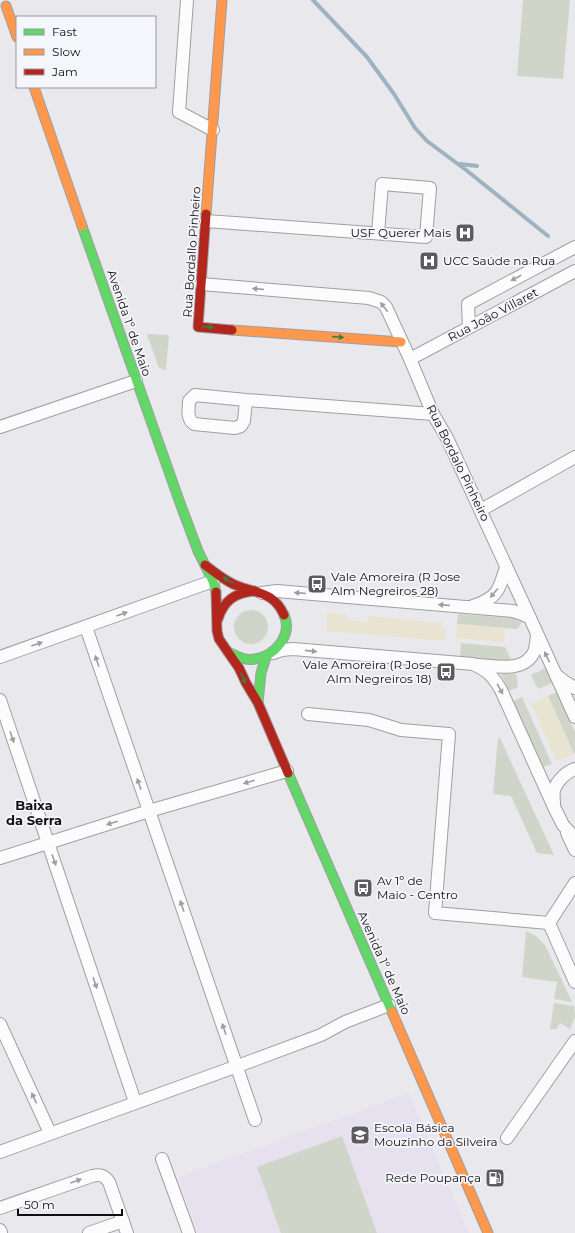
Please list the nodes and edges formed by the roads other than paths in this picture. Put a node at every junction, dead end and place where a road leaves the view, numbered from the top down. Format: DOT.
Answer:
graph roads {
  1 [pos="187,0"];
  2 [pos="222,0"];
  3 [pos="6,5"];
  4 [pos="16,34"];
  5 [pos="34,88"];
  6 [pos="213,130"];
  7 [pos="206,221"];
  8 [pos="378,233"];
  9 [pos="575,247"];
  10 [pos="575,271"];
  11 [pos="201,284"];
  12 [pos="470,327"];
  13 [pos="402,342"];
  14 [pos="410,359"];
  15 [pos="136,381"];
  16 [pos="246,400"];
  17 [pos="433,414"];
  18 [pos="0,427"];
  19 [pos="575,457"];
  20 [pos="480,510"];
  21 [pos="205,564"];
  22 [pos="506,567"];
  23 [pos="213,581"];
  24 [pos="258,592"];
  25 [pos="469,607"];
  26 [pos="530,618"];
  27 [pos="217,623"];
  28 [pos="86,627"];
  29 [pos="537,636"];
  30 [pos="228,652"];
  31 [pos="269,655"];
  32 [pos="0,656"];
  33 [pos="473,664"];
  34 [pos="555,675"];
  35 [pos="575,688"];
  36 [pos="0,700"];
  37 [pos="258,703"];
  38 [pos="308,714"];
  39 [pos="575,717"];
  40 [pos="575,769"];
  41 [pos="287,771"];
  42 [pos="554,807"];
  43 [pos="149,812"];
  44 [pos="563,825"];
  45 [pos="575,838"];
  46 [pos="48,843"];
  47 [pos="575,850"];
  48 [pos="0,858"];
  49 [pos="575,883"];
  50 [pos="549,923"];
  51 [pos="575,982"];
  52 [pos="389,1004"];
  53 [pos="0,1024"];
  54 [pos="575,1041"];
  55 [pos="237,1066"];
  56 [pos="135,1102"];
  57 [pos="255,1120"];
  58 [pos="50,1133"];
  59 [pos="507,1138"];
  60 [pos="0,1152"];
  61 [pos="162,1159"];
  62 [pos="0,1208"];
  63 [pos="123,1221"];
  64 [pos="0,1230"];
  65 [pos="1,1233"];
  66 [pos="89,1233"];
  67 [pos="128,1233"];
  68 [pos="189,1233"];
  69 [pos="488,1233"];
  1 -- 6 [label="street"];
  2 -- 6 [label="main road, Rua Bordallo Pinheiro"];
  3 -- 4 [label="main road"];
  5 -- 15 [label="main road, Avenida 1º de Maio"];
  6 -- 7 [label="main road, Rua Bordallo Pinheiro"];
  7 -- 8 [label="street"];
  7 -- 11 [label="main road, Rua Bordallo Pinheiro"];
  8 -- 8 [label="street"];
  9 -- 12 [label="street, one-way"];
  10 -- 12 [label="street, Rua João Villaret"];
  13 -- 11 [label="street, Rua Bordalo Pinheiro, one-way"];
  11 -- 13 [label="main road, Rua Bordallo Pinheiro, one-way"];
  12 -- 14 [label="street, Rua João Villaret"];
  13 -- 14 [label="street, Rua Bordalo Pinheiro"];
  14 -- 17 [label="street, Rua Bordalo Pinheiro"];
  15 -- 18 [label="street"];
  15 -- 21 [label="main road, Avenida 1º de Maio"];
  16 -- 16 [label="street"];
  16 -- 17 [label="street"];
  17 -- 20 [label="street, Rua Bordalo Pinheiro"];
  19 -- 20 [label="street"];
  20 -- 22 [label="street, Rua Bordalo Pinheiro"];
  21 -- 23 [label="main road, Avenida 1º de Maio"];
  24 -- 21 [label="main road, Avenida 1º de Maio, one-way"];
  22 -- 25 [label="street, one-way"];
  22 -- 26 [label="street, Rua Bordalo Pinheiro"];
  23 -- 27 [label="main road, Avenida 1º de Maio"];
  28 -- 23 [label="street, one-way"];
  25 -- 24 [label="street, one-way"];
  24 -- 27 [label="main road"];
  24 -- 31 [label="main road, Avenida 1º de Maio"];
  25 -- 26 [label="street"];
  26 -- 29 [label="street, Rua Bordalo Pinheiro"];
  27 -- 30 [label="main road, Avenida 1º de Maio"];
  32 -- 28 [label="street, one-way"];
  43 -- 28 [label="street, one-way"];
  29 -- 33 [label="street"];
  34 -- 29 [label="street, Rua Bordalo Pinheiro, one-way"];
  30 -- 31 [label="main road"];
  30 -- 37 [label="main road, Avenida 1º de Maio, one-way"];
  31 -- 33 [label="street, one-way"];
  31 -- 37 [label="main road, Avenida 1º de Maio"];
  33 -- 42 [label="street, one-way"];
  34 -- 35 [label="street"];
  34 -- 39 [label="street, Rua Bordalo Pinheiro"];
  36 -- 46 [label="street, one-way"];
  37 -- 41 [label="main road, Avenida 1º de Maio"];
  38 -- 50 [label="street"];
  40 -- 42 [label="street"];
  41 -- 43 [label="street, one-way"];
  41 -- 52 [label="main road, Avenida 1º de Maio"];
  42 -- 44 [label="street"];
  43 -- 46 [label="street, one-way"];
  55 -- 43 [label="street, one-way"];
  44 -- 45 [label="street"];
  44 -- 47 [label="street"];
  46 -- 48 [label="street"];
  46 -- 56 [label="street, one-way"];
  49 -- 50 [label="street"];
  50 -- 51 [label="street"];
  52 -- 55 [label="street"];
  52 -- 69 [label="main road, Avenida 1º de Maio"];
  58 -- 53 [label="street, one-way"];
  54 -- 59 [label="street"];
  55 -- 56 [label="street"];
  55 -- 57 [label="street"];
  56 -- 58 [label="street"];
  58 -- 60 [label="street"];
  61 -- 68 [label="street"];
  62 -- 63 [label="street, one-way"];
  63 -- 66 [label="street"];
  63 -- 67 [label="street"];
  64 -- 65 [label="street"];
}
